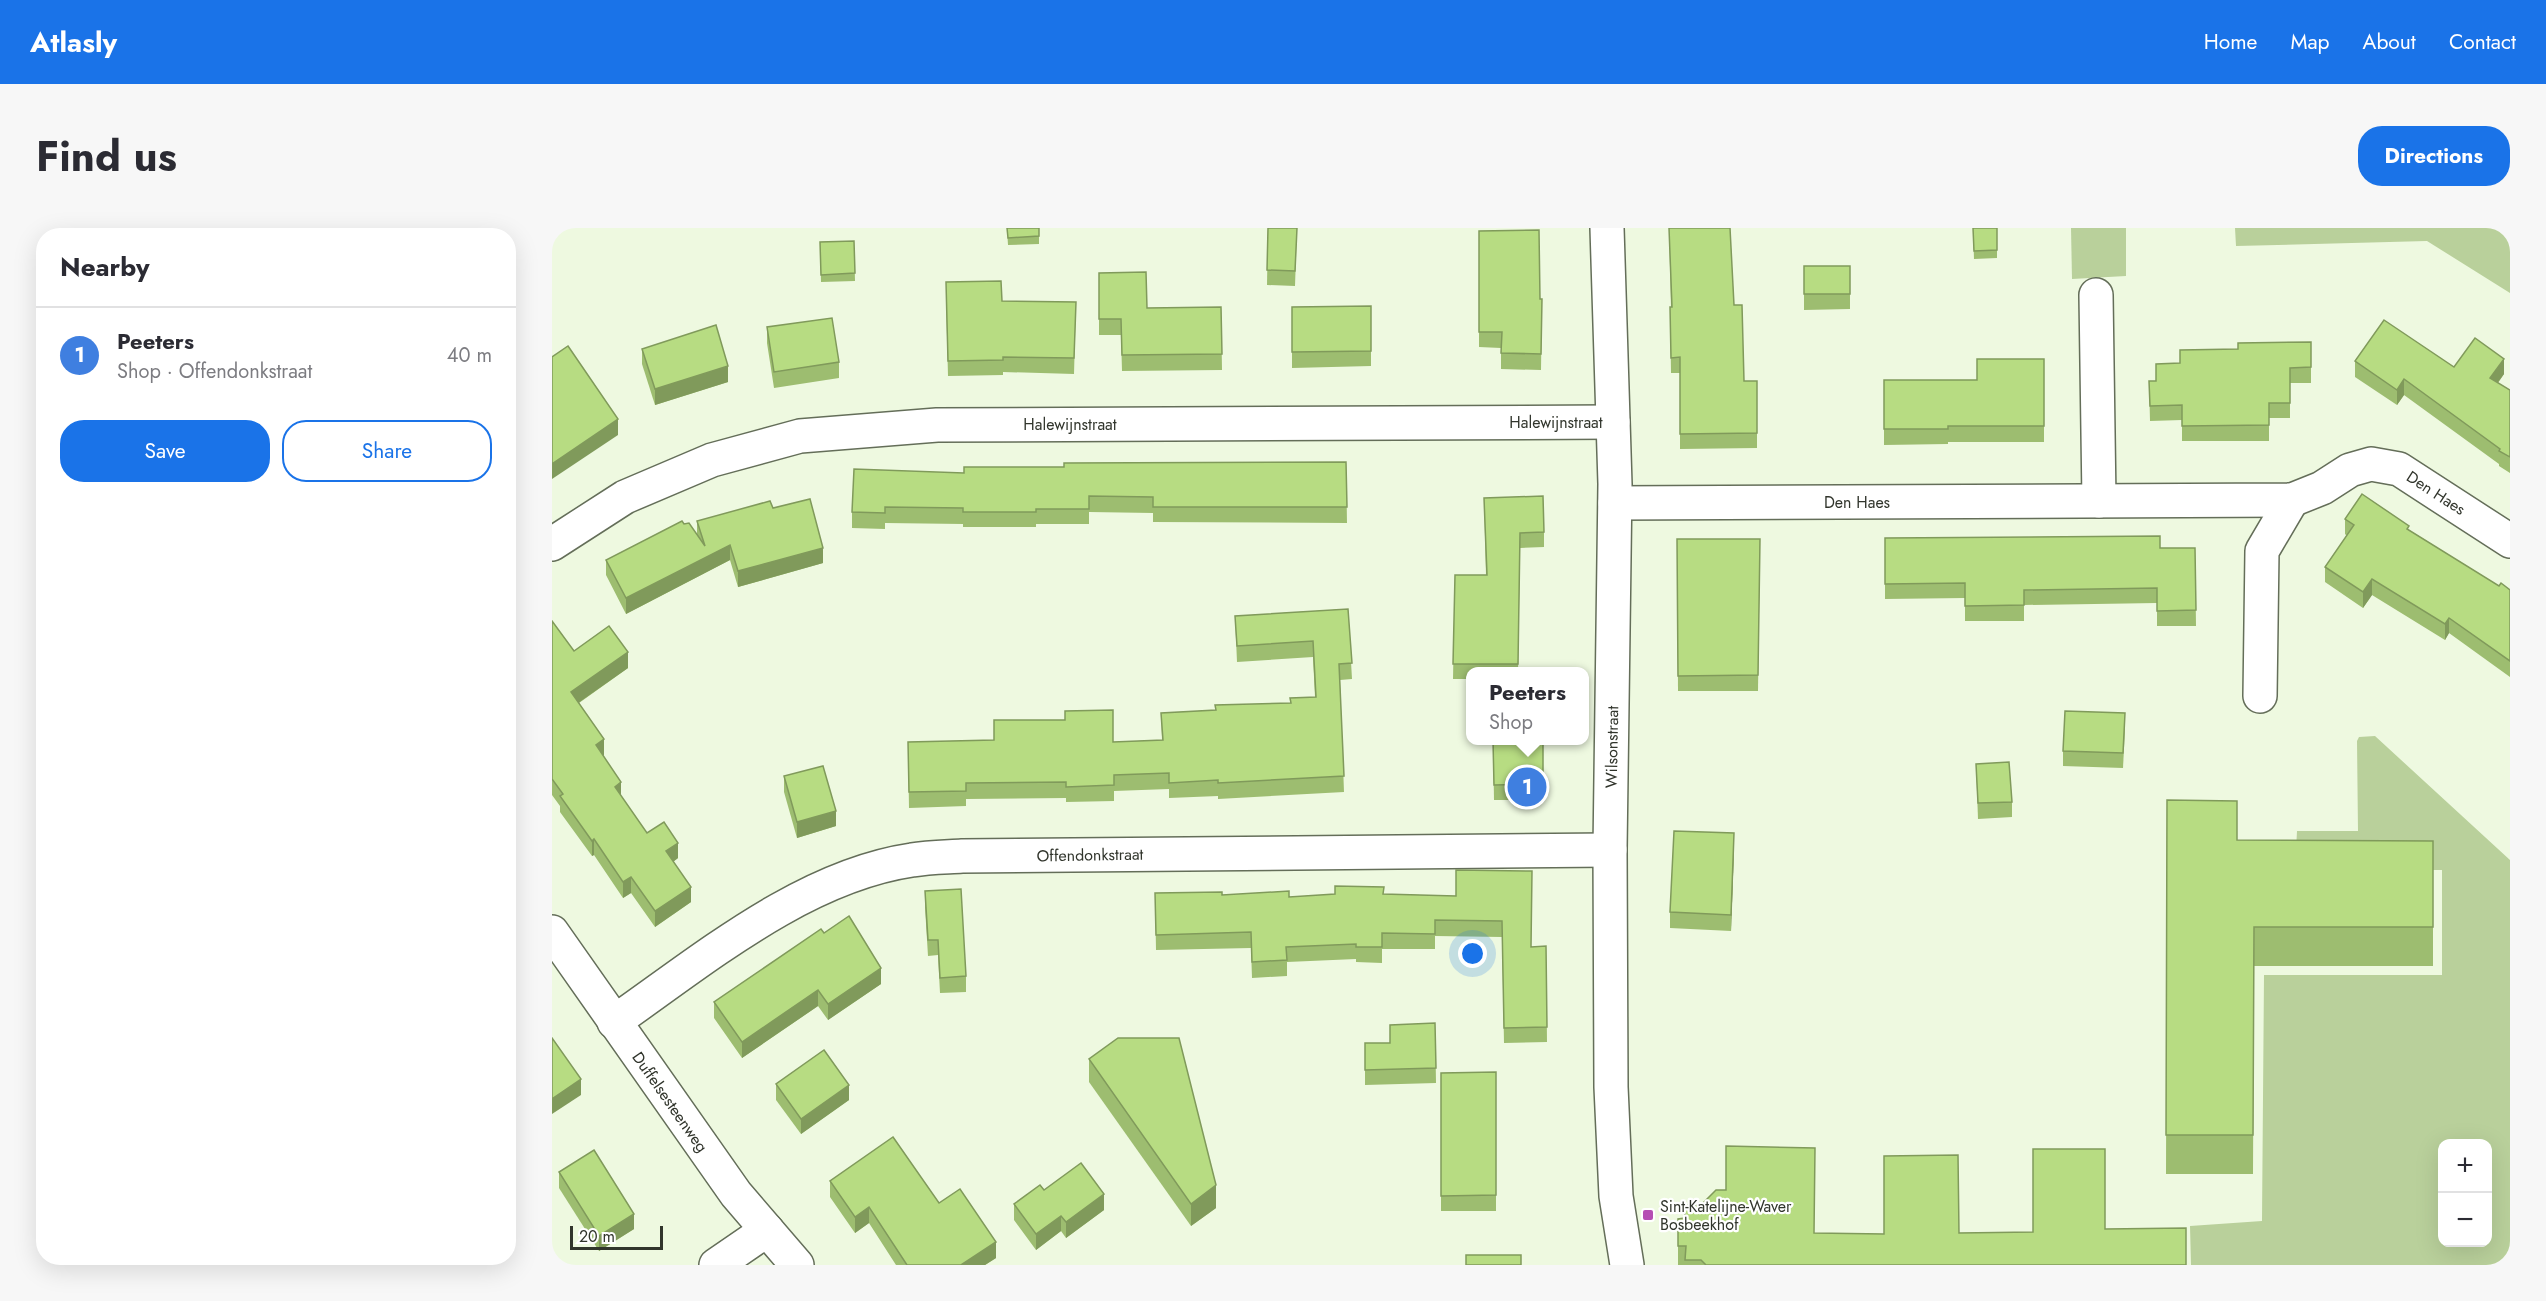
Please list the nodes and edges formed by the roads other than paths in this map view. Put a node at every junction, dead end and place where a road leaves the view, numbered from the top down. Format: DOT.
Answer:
graph roads {
  1 [pos="1607,228"];
  2 [pos="2096,294"];
  3 [pos="1613,422"];
  4 [pos="2292,500"];
  5 [pos="2099,501"];
  6 [pos="1615,503"];
  7 [pos="2510,541"];
  8 [pos="552,544"];
  9 [pos="2260,696"];
  10 [pos="1611,850"];
  11 [pos="552,932"];
  12 [pos="614,1022"];
  13 [pos="767,1230"];
  14 [pos="716,1265"];
  15 [pos="797,1265"];
  16 [pos="1627,1265"];
  1 -- 3 [label="street, Wilsonstraat"];
  2 -- 5 [label="street"];
  3 -- 6 [label="street, Wilsonstraat"];
  3 -- 8 [label="street, Halewijnstraat"];
  4 -- 5 [label="street, Den Haes"];
  4 -- 7 [label="street, Den Haes"];
  4 -- 9 [label="street"];
  5 -- 6 [label="street, Den Haes"];
  6 -- 10 [label="street, Wilsonstraat"];
  10 -- 12 [label="street, Offendonkstraat"];
  10 -- 16 [label="street, Wilsonstraat"];
  11 -- 12 [label="street, Duffelsesteenweg"];
  12 -- 13 [label="street, Duffelsesteenweg"];
  13 -- 14 [label="street"];
  13 -- 15 [label="street, Duffelsesteenweg"];
}
